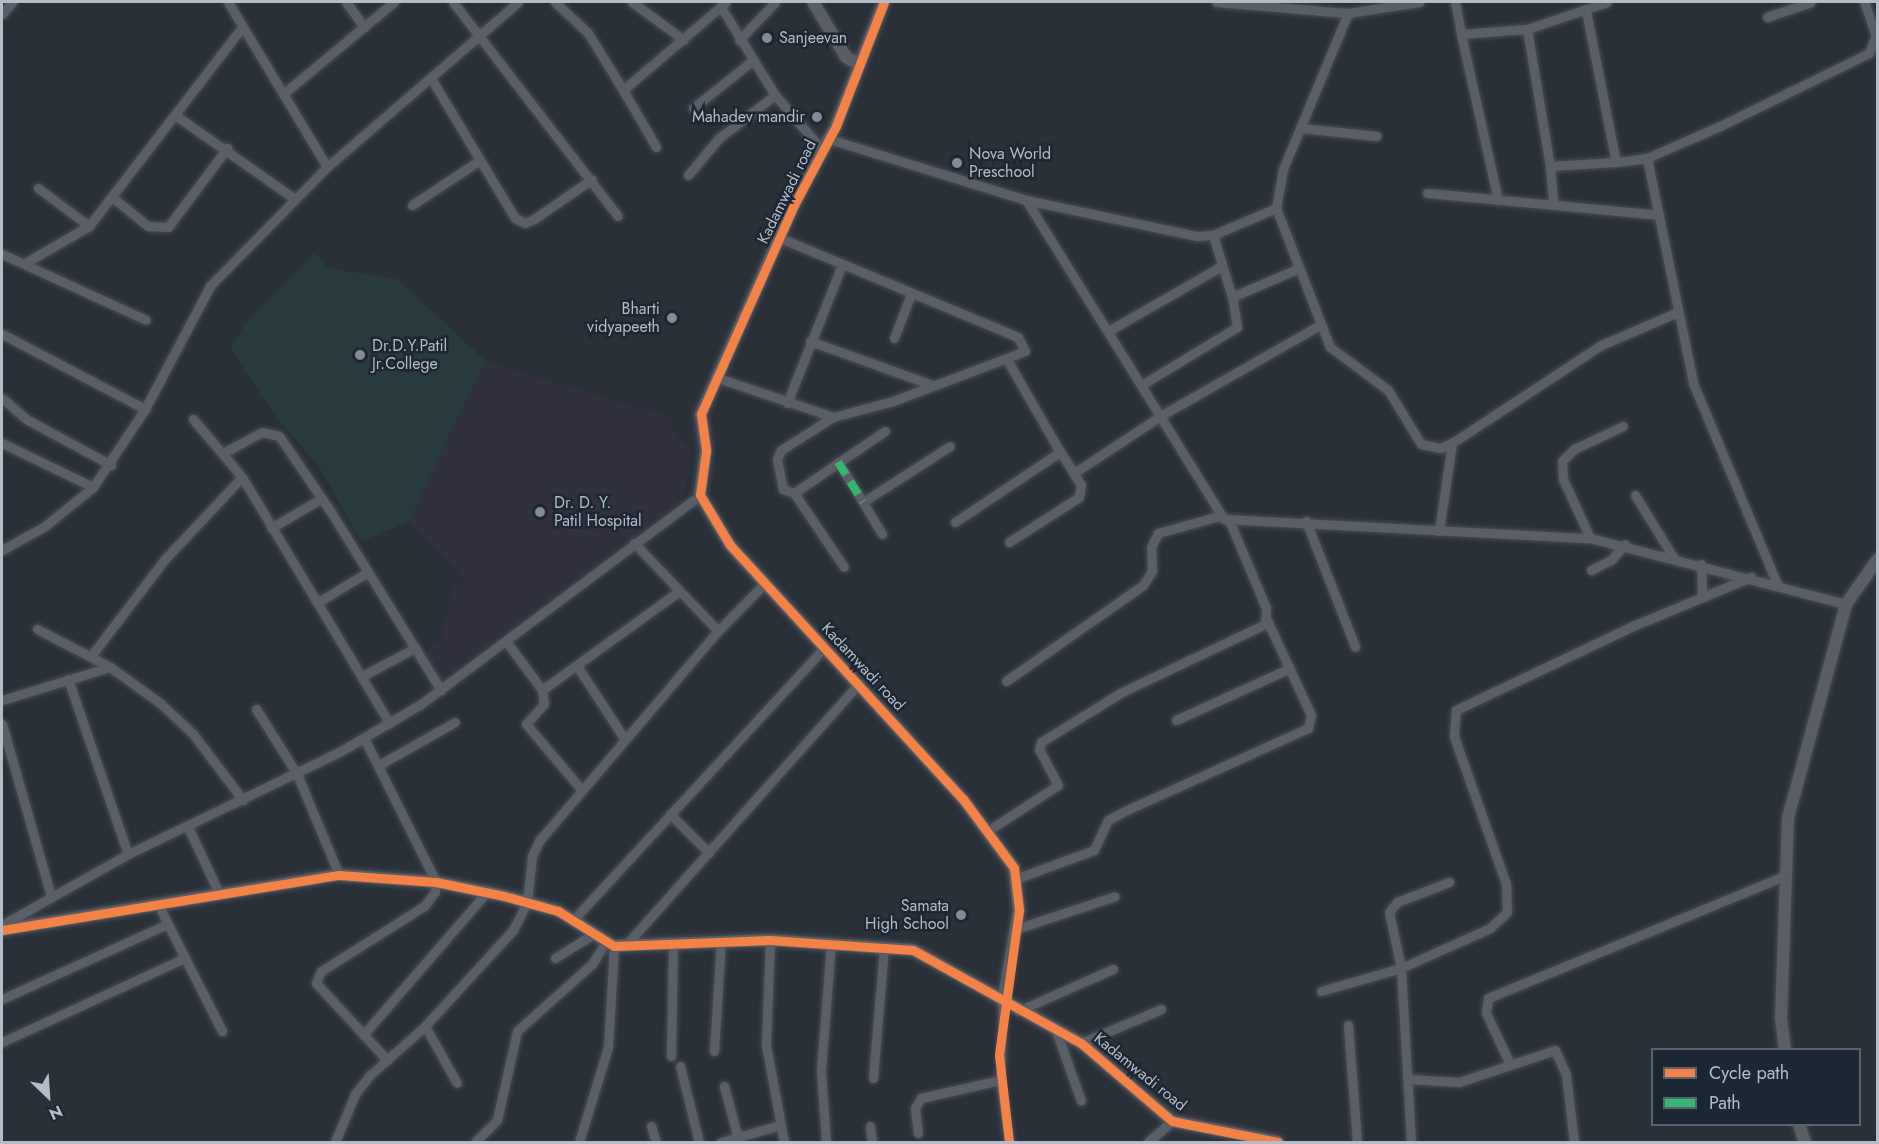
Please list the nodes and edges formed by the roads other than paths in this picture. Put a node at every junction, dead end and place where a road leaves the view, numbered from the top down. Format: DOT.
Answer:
graph roads {
  1 [pos="12,2"];
  2 [pos="228,2"];
  3 [pos="346,2"];
  4 [pos="394,2"];
  5 [pos="453,2"];
  6 [pos="518,2"];
  7 [pos="555,2"];
  8 [pos="632,2"];
  9 [pos="775,2"];
  10 [pos="813,2"];
  11 [pos="884,2"];
  12 [pos="1216,2"];
  13 [pos="1419,2"];
  14 [pos="1455,2"];
  15 [pos="1607,2"];
  16 [pos="1811,2"];
  17 [pos="1864,2"];
  18 [pos="723,4"];
  19 [pos="1386,6"];
  20 [pos="1586,11"];
  21 [pos="1348,13"];
  22 [pos="2,14"];
  23 [pos="1767,17"];
  24 [pos="242,27"];
  25 [pos="364,27"];
  26 [pos="1527,29"];
  27 [pos="483,34"];
  28 [pos="1461,34"];
  29 [pos="684,40"];
  30 [pos="739,40"];
  31 [pos="752,61"];
  32 [pos="858,64"];
  33 [pos="432,80"];
  34 [pos="623,90"];
  35 [pos="283,94"];
  36 [pos="775,95"];
  37 [pos="693,108"];
  38 [pos="175,115"];
  39 [pos="1301,128"];
  40 [pos="1377,136"];
  41 [pos="826,145"];
  42 [pos="656,147"];
  43 [pos="227,148"];
  44 [pos="1647,158"];
  45 [pos="480,160"];
  46 [pos="1616,162"];
  47 [pos="327,166"];
  48 [pos="1550,166"];
  49 [pos="688,175"];
  50 [pos="592,179"];
  51 [pos="38,188"];
  52 [pos="1427,193"];
  53 [pos="112,197"];
  54 [pos="296,199"];
  55 [pos="1026,200"];
  56 [pos="1498,200"];
  57 [pos="1553,203"];
  58 [pos="412,205"];
  59 [pos="1276,208"];
  60 [pos="1659,215"];
  61 [pos="618,216"];
  62 [pos="89,226"];
  63 [pos="1213,235"];
  64 [pos="780,238"];
  65 [pos="2,254"];
  66 [pos="25,263"];
  67 [pos="842,265"];
  68 [pos="1220,267"];
  69 [pos="1299,268"];
  70 [pos="910,294"];
  71 [pos="1232,297"];
  72 [pos="1678,312"];
  73 [pos="146,320"];
  74 [pos="1320,325"];
  75 [pos="1110,330"];
  76 [pos="2,333"];
  77 [pos="894,338"];
  78 [pos="810,341"];
  79 [pos="1007,360"];
  80 [pos="716,377"];
  81 [pos="1143,384"];
  82 [pos="932,386"];
  83 [pos="2,398"];
  84 [pos="787,403"];
  85 [pos="145,409"];
  86 [pos="1162,415"];
  87 [pos="833,417"];
  88 [pos="193,419"];
  89 [pos="1623,426"];
  90 [pos="885,431"];
  91 [pos="2,443"];
  92 [pos="1452,443"];
  93 [pos="950,446"];
  94 [pos="1060,452"];
  95 [pos="223,453"];
  96 [pos="838,462"];
  97 [pos="111,465"];
  98 [pos="1074,473"];
  99 [pos="242,477"];
  100 [pos="93,487"];
  101 [pos="794,493"];
  102 [pos="700,495"];
  103 [pos="1635,495"];
  104 [pos="322,498"];
  105 [pos="862,502"];
  106 [pos="1224,518"];
  107 [pos="1306,521"];
  108 [pos="956,522"];
  109 [pos="272,528"];
  110 [pos="1439,531"];
  111 [pos="882,534"];
  112 [pos="1590,538"];
  113 [pos="1009,542"];
  114 [pos="634,543"];
  115 [pos="1625,544"];
  116 [pos="2,551"];
  117 [pos="1673,557"];
  118 [pos="1878,559"];
  119 [pos="1701,564"];
  120 [pos="844,567"];
  121 [pos="1591,570"];
  122 [pos="368,572"];
  123 [pos="1751,577"];
  124 [pos="765,583"];
  125 [pos="1777,584"];
  126 [pos="678,592"];
  127 [pos="1702,595"];
  128 [pos="320,601"];
  129 [pos="1846,604"];
  130 [pos="1267,620"];
  131 [pos="36,629"];
  132 [pos="718,631"];
  133 [pos="506,641"];
  134 [pos="1355,647"];
  135 [pos="415,648"];
  136 [pos="824,648"];
  137 [pos="91,656"];
  138 [pos="576,666"];
  139 [pos="110,667"];
  140 [pos="1290,668"];
  141 [pos="363,675"];
  142 [pos="68,679"];
  143 [pos="1006,681"];
  144 [pos="859,682"];
  145 [pos="441,690"];
  146 [pos="542,690"];
  147 [pos="2,700"];
  148 [pos="256,709"];
  149 [pos="1176,720"];
  150 [pos="455,722"];
  151 [pos="389,723"];
  152 [pos="2,724"];
  153 [pos="364,738"];
  154 [pos="624,738"];
  155 [pos="379,765"];
  156 [pos="297,774"];
  157 [pos="580,788"];
  158 [pos="243,800"];
  159 [pos="670,814"];
  160 [pos="188,827"];
  161 [pos="989,830"];
  162 [pos="709,853"];
  163 [pos="128,854"];
  164 [pos="339,875"];
  165 [pos="1784,876"];
  166 [pos="1018,878"];
  167 [pos="436,882"];
  168 [pos="1449,882"];
  169 [pos="218,891"];
  170 [pos="487,892"];
  171 [pos="51,896"];
  172 [pos="1115,896"];
  173 [pos="527,902"];
  174 [pos="159,906"];
  175 [pos="574,919"];
  176 [pos="167,924"];
  177 [pos="2,925"];
  178 [pos="1016,929"];
  179 [pos="2,930"];
  180 [pos="595,933"];
  181 [pos="770,940"];
  182 [pos="721,941"];
  183 [pos="673,944"];
  184 [pos="831,944"];
  185 [pos="615,945"];
  186 [pos="884,945"];
  187 [pos="185,958"];
  188 [pos="555,958"];
  189 [pos="1401,968"];
  190 [pos="1113,969"];
  191 [pos="1321,991"];
  192 [pos="2,999"];
  193 [pos="1003,1003"];
  194 [pos="1161,1009"];
  195 [pos="1018,1011"];
  196 [pos="1348,1025"];
  197 [pos="425,1026"];
  198 [pos="1055,1028"];
  199 [pos="222,1031"];
  200 [pos="363,1035"];
  201 [pos="2,1042"];
  202 [pos="1081,1043"];
  203 [pos="1785,1048"];
  204 [pos="714,1051"];
  205 [pos="671,1056"];
  206 [pos="387,1060"];
  207 [pos="1510,1064"];
  208 [pos="680,1066"];
  209 [pos="873,1077"];
  210 [pos="1408,1079"];
  211 [pos="1000,1080"];
  212 [pos="457,1083"];
  213 [pos="724,1086"];
  214 [pos="1081,1101"];
  215 [pos="1172,1121"];
  216 [pos="780,1125"];
  217 [pos="651,1126"];
  218 [pos="870,1126"];
  219 [pos="1799,1126"];
  220 [pos="918,1133"];
  221 [pos="738,1140"];
  222 [pos="335,1143"];
  223 [pos="475,1143"];
  224 [pos="579,1143"];
  225 [pos="656,1143"];
  226 [pos="699,1143"];
  227 [pos="721,1143"];
  228 [pos="784,1143"];
  229 [pos="826,1143"];
  230 [pos="872,1143"];
  231 [pos="1009,1143"];
  232 [pos="1148,1143"];
  233 [pos="1278,1143"];
  234 [pos="1357,1143"];
  235 [pos="1411,1143"];
  236 [pos="1574,1143"];
  237 [pos="1805,1143"];
  1 -- 22 [label="street"];
  2 -- 24 [label="street"];
  3 -- 25 [label="street"];
  4 -- 25 [label="street"];
  5 -- 27 [label="street"];
  6 -- 27 [label="street"];
  7 -- 34 [label="street"];
  8 -- 29 [label="street"];
  9 -- 30 [label="street"];
  10 -- 32 [label="street"];
  11 -- 32 [label="street"];
  12 -- 21 [label="street"];
  13 -- 19 [label="street"];
  14 -- 28 [label="street"];
  15 -- 20 [label="street"];
  16 -- 23 [label="street"];
  17 -- 44 [label="street"];
  18 -- 29 [label="street"];
  18 -- 30 [label="street"];
  19 -- 21 [label="street"];
  20 -- 26 [label="street"];
  20 -- 46 [label="street"];
  21 -- 39 [label="street"];
  24 -- 35 [label="street"];
  24 -- 38 [label="street"];
  25 -- 35 [label="street"];
  26 -- 28 [label="street"];
  26 -- 48 [label="street"];
  27 -- 33 [label="street"];
  27 -- 50 [label="street"];
  28 -- 56 [label="street"];
  29 -- 34 [label="street"];
  30 -- 31 [label="street"];
  31 -- 36 [label="street"];
  31 -- 37 [label="street"];
  32 -- 41 [label="street, Kadamwadi road"];
  33 -- 45 [label="street"];
  33 -- 47 [label="street"];
  34 -- 42 [label="street"];
  35 -- 47 [label="street"];
  36 -- 41 [label="street"];
  36 -- 49 [label="street"];
  38 -- 43 [label="street"];
  38 -- 53 [label="street"];
  39 -- 40 [label="street"];
  39 -- 59 [label="street"];
  41 -- 55 [label="street"];
  41 -- 64 [label="street, Kadamwadi road"];
  43 -- 53 [label="street"];
  43 -- 54 [label="street"];
  44 -- 46 [label="street"];
  44 -- 60 [label="street"];
  45 -- 50 [label="street"];
  45 -- 58 [label="street"];
  46 -- 48 [label="street"];
  47 -- 54 [label="street"];
  48 -- 57 [label="street"];
  50 -- 61 [label="street"];
  51 -- 62 [label="street"];
  52 -- 56 [label="street"];
  53 -- 62 [label="street"];
  54 -- 85 [label="street"];
  55 -- 63 [label="street"];
  55 -- 75 [label="street"];
  56 -- 57 [label="street"];
  57 -- 60 [label="street"];
  59 -- 63 [label="street"];
  59 -- 69 [label="street"];
  60 -- 72 [label="street"];
  62 -- 66 [label="street"];
  63 -- 68 [label="street"];
  64 -- 67 [label="street"];
  64 -- 80 [label="street, Kadamwadi road"];
  65 -- 66 [label="street"];
  66 -- 73 [label="street"];
  67 -- 70 [label="street"];
  67 -- 78 [label="street"];
  68 -- 71 [label="street"];
  68 -- 75 [label="street"];
  69 -- 71 [label="street"];
  69 -- 74 [label="street"];
  70 -- 77 [label="street"];
  70 -- 79 [label="street"];
  71 -- 81 [label="street"];
  72 -- 92 [label="street"];
  72 -- 125 [label="street"];
  74 -- 86 [label="street"];
  74 -- 92 [label="street"];
  75 -- 81 [label="street"];
  76 -- 85 [label="street"];
  78 -- 82 [label="street"];
  78 -- 84 [label="street"];
  79 -- 82 [label="street"];
  79 -- 94 [label="street"];
  80 -- 84 [label="street"];
  80 -- 102 [label="street, Kadamwadi road"];
  81 -- 86 [label="street"];
  82 -- 87 [label="street"];
  83 -- 97 [label="street"];
  84 -- 87 [label="street"];
  85 -- 97 [label="street"];
  86 -- 98 [label="street"];
  86 -- 106 [label="street"];
  87 -- 101 [label="street"];
  88 -- 95 [label="street"];
  89 -- 112 [label="street"];
  90 -- 96 [label="street"];
  91 -- 100 [label="street"];
  92 -- 110 [label="street"];
  93 -- 105 [label="street"];
  94 -- 98 [label="street"];
  94 -- 108 [label="street"];
  95 -- 99 [label="street"];
  95 -- 104 [label="street"];
  96 -- 101 [label="street"];
  96 -- 105 [label="street"];
  97 -- 100 [label="street"];
  98 -- 113 [label="street"];
  99 -- 109 [label="street"];
  99 -- 137 [label="street"];
  100 -- 116 [label="street"];
  101 -- 120 [label="street"];
  102 -- 114 [label="street"];
  102 -- 124 [label="street, Kadamwadi road"];
  103 -- 117 [label="street"];
  104 -- 109 [label="street"];
  104 -- 122 [label="street"];
  105 -- 111 [label="street"];
  106 -- 107 [label="street"];
  106 -- 130 [label="street"];
  106 -- 143 [label="street"];
  107 -- 110 [label="street"];
  107 -- 134 [label="street"];
  109 -- 128 [label="street"];
  110 -- 112 [label="street"];
  112 -- 115 [label="street"];
  114 -- 126 [label="street"];
  114 -- 133 [label="street"];
  115 -- 117 [label="street"];
  115 -- 121 [label="street"];
  117 -- 119 [label="street"];
  118 -- 129 [label="street"];
  119 -- 123 [label="street"];
  119 -- 127 [label="street"];
  122 -- 128 [label="street"];
  122 -- 135 [label="street"];
  123 -- 125 [label="street"];
  123 -- 127 [label="street"];
  124 -- 132 [label="street"];
  124 -- 136 [label="street, Kadamwadi road"];
  125 -- 129 [label="street"];
  126 -- 132 [label="street"];
  126 -- 138 [label="street"];
  127 -- 189 [label="street"];
  128 -- 141 [label="street"];
  129 -- 165 [label="street"];
  130 -- 140 [label="street"];
  130 -- 161 [label="street"];
  131 -- 137 [label="street"];
  132 -- 154 [label="street"];
  133 -- 145 [label="street"];
  133 -- 146 [label="street"];
  135 -- 141 [label="street"];
  135 -- 145 [label="street"];
  136 -- 144 [label="street, Kadamwadi road"];
  136 -- 159 [label="street"];
  137 -- 139 [label="street"];
  138 -- 146 [label="street"];
  138 -- 154 [label="street"];
  139 -- 142 [label="street"];
  139 -- 158 [label="street"];
  140 -- 149 [label="street"];
  140 -- 166 [label="street"];
  141 -- 151 [label="street"];
  142 -- 147 [label="street"];
  142 -- 163 [label="street"];
  144 -- 161 [label="street, Kadamwadi road"];
  144 -- 162 [label="street"];
  145 -- 151 [label="street"];
  146 -- 157 [label="street"];
  148 -- 156 [label="street"];
  150 -- 155 [label="street"];
  151 -- 153 [label="street"];
  152 -- 171 [label="street"];
  153 -- 155 [label="street"];
  153 -- 156 [label="street"];
  154 -- 157 [label="street"];
  155 -- 167 [label="street"];
  156 -- 158 [label="street"];
  156 -- 164 [label="street"];
  157 -- 173 [label="street"];
  158 -- 160 [label="street"];
  159 -- 162 [label="street"];
  159 -- 175 [label="street"];
  160 -- 163 [label="street"];
  160 -- 169 [label="street"];
  161 -- 166 [label="street, Kadamwadi road"];
  162 -- 185 [label="street"];
  163 -- 171 [label="street"];
  164 -- 167 [label="street"];
  164 -- 169 [label="street"];
  165 -- 203 [label="street"];
  165 -- 207 [label="street"];
  166 -- 178 [label="street"];
  167 -- 170 [label="street"];
  167 -- 200 [label="street"];
  168 -- 189 [label="street"];
  169 -- 174 [label="street"];
  170 -- 173 [label="street"];
  170 -- 200 [label="street"];
  171 -- 177 [label="street"];
  172 -- 178 [label="street"];
  173 -- 175 [label="street"];
  173 -- 197 [label="street"];
  174 -- 176 [label="street"];
  174 -- 179 [label="street"];
  175 -- 180 [label="street"];
  176 -- 187 [label="street"];
  176 -- 192 [label="street"];
  178 -- 193 [label="street"];
  180 -- 185 [label="street"];
  180 -- 188 [label="street"];
  181 -- 182 [label="street, Kadamwadi road"];
  181 -- 184 [label="street, Kadamwadi road"];
  181 -- 216 [label="street"];
  182 -- 183 [label="street, Kadamwadi road"];
  182 -- 204 [label="street"];
  183 -- 185 [label="street, Kadamwadi road"];
  183 -- 205 [label="street"];
  184 -- 186 [label="street, Kadamwadi road"];
  184 -- 229 [label="street"];
  185 -- 223 [label="street"];
  185 -- 224 [label="street"];
  186 -- 193 [label="street, Kadamwadi road"];
  186 -- 209 [label="street"];
  187 -- 199 [label="street"];
  187 -- 201 [label="street"];
  189 -- 191 [label="street"];
  189 -- 210 [label="street"];
  190 -- 195 [label="street"];
  193 -- 195 [label="street, Kadamwadi road"];
  193 -- 211 [label="street"];
  194 -- 202 [label="street"];
  195 -- 198 [label="street, Kadamwadi road"];
  196 -- 234 [label="street"];
  197 -- 206 [label="street"];
  197 -- 212 [label="street"];
  198 -- 202 [label="street, Kadamwadi road"];
  198 -- 214 [label="street"];
  200 -- 206 [label="street"];
  202 -- 215 [label="street, Kadamwadi road"];
  206 -- 222 [label="street"];
  207 -- 210 [label="street"];
  207 -- 236 [label="street"];
  208 -- 226 [label="street"];
  210 -- 235 [label="street"];
  211 -- 220 [label="street"];
  211 -- 231 [label="street"];
  213 -- 221 [label="street"];
  215 -- 232 [label="street"];
  215 -- 233 [label="street, Kadamwadi road"];
  216 -- 221 [label="street"];
  216 -- 228 [label="street"];
  217 -- 225 [label="street"];
  218 -- 230 [label="street"];
  219 -- 237 [label="street"];
  221 -- 227 [label="street"];
}
